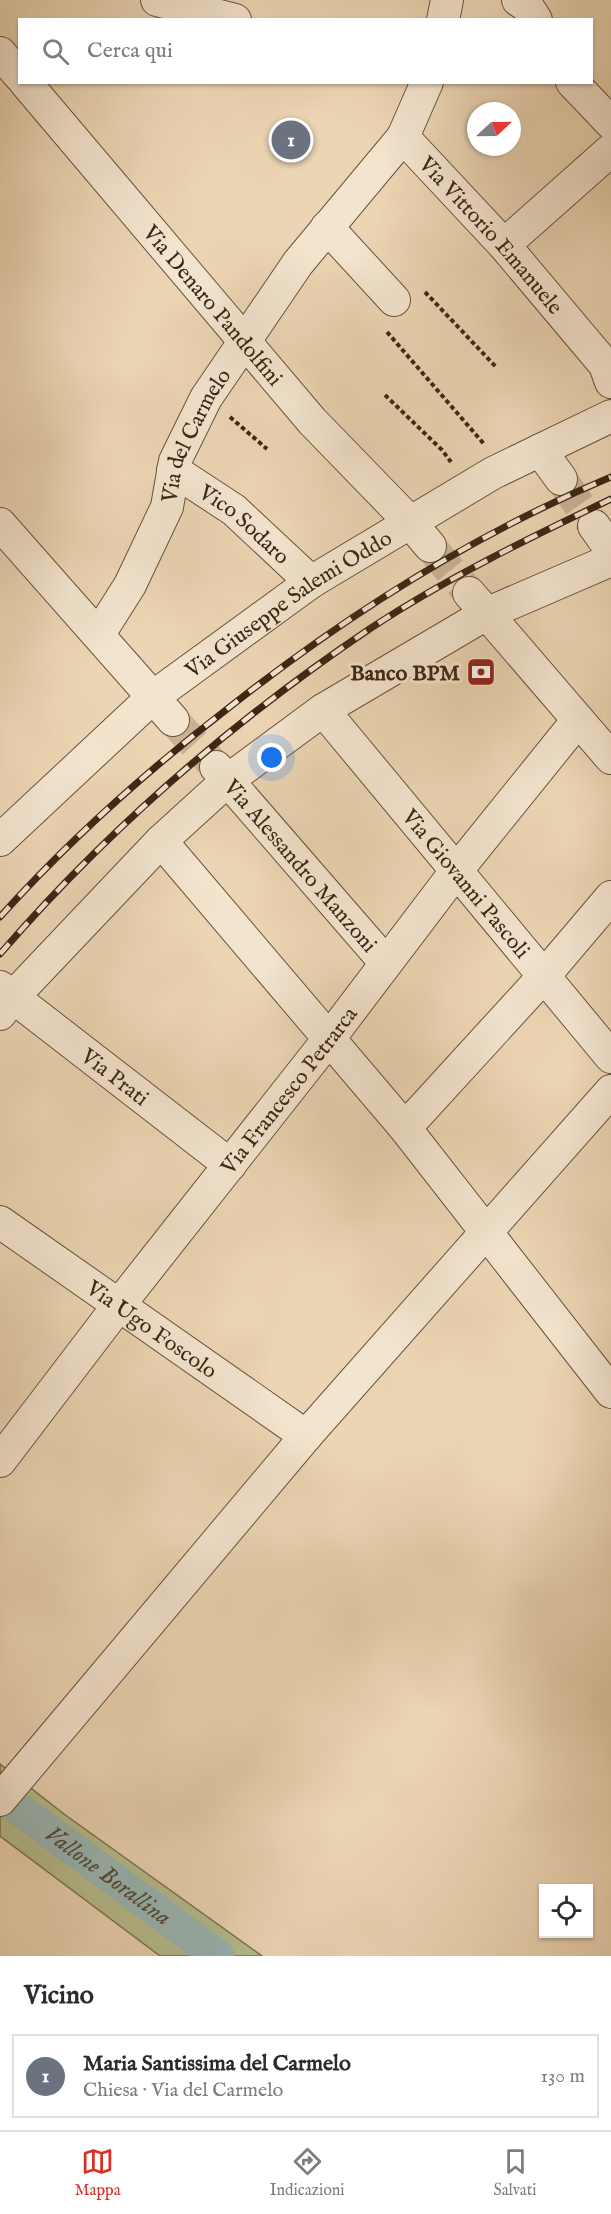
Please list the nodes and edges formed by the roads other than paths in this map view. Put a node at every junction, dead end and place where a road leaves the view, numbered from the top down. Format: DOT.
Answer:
graph roads {
  1 [pos="157,0"];
  2 [pos="447,0"];
  3 [pos="518,0"];
  4 [pos="227,18"];
  5 [pos="443,18"];
  6 [pos="535,18"];
  7 [pos="0,53"];
  8 [pos="18,74"];
  9 [pos="27,84"];
  10 [pos="425,84"];
  11 [pos="574,84"];
  12 [pos="611,123"];
  13 [pos="403,137"];
  14 [pos="611,150"];
  15 [pos="327,227"];
  16 [pos="504,245"];
  17 [pos="394,300"];
  18 [pos="244,340"];
  19 [pos="611,381"];
  20 [pos="611,416"];
  21 [pos="540,450"];
  22 [pos="173,470"];
  23 [pos="561,479"];
  24 [pos="409,521"];
  25 [pos="0,524"];
  26 [pos="429,546"];
  27 [pos="611,560"];
  28 [pos="311,582"];
  29 [pos="478,604"];
  30 [pos="99,634"];
  31 [pos="153,697"];
  32 [pos="323,710"];
  33 [pos="173,720"];
  34 [pos="578,720"];
  35 [pos="611,758"];
  36 [pos="222,773"];
  37 [pos="0,840"];
  38 [pos="161,841"];
  39 [pos="457,870"];
  40 [pos="611,897"];
  41 [pos="386,963"];
  42 [pos="544,976"];
  43 [pos="4,1000"];
  44 [pos="328,1040"];
  45 [pos="611,1057"];
  46 [pos="611,1091"];
  47 [pos="405,1128"];
  48 [pos="230,1165"];
  49 [pos="0,1222"];
  50 [pos="487,1232"];
  51 [pos="119,1305"];
  52 [pos="611,1392"];
  53 [pos="306,1436"];
  54 [pos="0,1461"];
  55 [pos="0,1800"];
  1 -- 4 [label="street"];
  2 -- 5 [label="street"];
  3 -- 6 [label="street"];
  7 -- 8 [label="street"];
  9 -- 18 [label="street, Via Denaro Pandolfini"];
  10 -- 13 [label="street, Via Vittorio Emanuele"];
  11 -- 12 [label="street"];
  13 -- 15 [label="street, Via del Carmelo"];
  13 -- 16 [label="street, Via Vittorio Emanuele"];
  14 -- 16 [label="street"];
  15 -- 17 [label="street"];
  15 -- 18 [label="street, Via del Carmelo"];
  16 -- 19 [label="street, Via Vittorio Emanuele"];
  18 -- 22 [label="street, Via del Carmelo"];
  18 -- 24 [label="street, Via Denaro Pandolfini"];
  20 -- 21 [label="street, Via Giuseppe Salemi Oddo"];
  21 -- 23 [label="street"];
  21 -- 24 [label="street, Via Giuseppe Salemi Oddo"];
  22 -- 28 [label="street, Vico Sodaro"];
  22 -- 30 [label="street, Via del Carmelo"];
  24 -- 26 [label="street, Via Denaro Pandolfini"];
  24 -- 28 [label="street, Via Giuseppe Salemi Oddo"];
  25 -- 30 [label="street"];
  27 -- 29 [label="street"];
  28 -- 31 [label="street, Via Giuseppe Salemi Oddo"];
  29 -- 32 [label="street"];
  29 -- 34 [label="street"];
  30 -- 31 [label="street"];
  31 -- 33 [label="street"];
  31 -- 37 [label="street, Via Giuseppe Salemi Oddo"];
  32 -- 36 [label="street"];
  32 -- 39 [label="street, Via Giovanni Pascoli"];
  34 -- 35 [label="street"];
  34 -- 39 [label="street, Via Francesco Petrarca"];
  36 -- 38 [label="street"];
  36 -- 41 [label="street, Via Alessandro Manzoni"];
  38 -- 43 [label="street"];
  38 -- 44 [label="street"];
  39 -- 41 [label="street, Via Francesco Petrarca"];
  39 -- 42 [label="street, Via Giovanni Pascoli"];
  40 -- 42 [label="street"];
  41 -- 44 [label="street, Via Francesco Petrarca"];
  42 -- 45 [label="street, Via Giovanni Pascoli"];
  42 -- 47 [label="street"];
  43 -- 48 [label="street, Via Prati"];
  44 -- 47 [label="street"];
  44 -- 48 [label="street, Via Francesco Petrarca"];
  46 -- 50 [label="street"];
  47 -- 50 [label="street"];
  48 -- 51 [label="street, Via Francesco Petrarca"];
  49 -- 51 [label="street, Via Ugo Foscolo"];
  50 -- 52 [label="street"];
  50 -- 53 [label="street"];
  51 -- 53 [label="street, Via Ugo Foscolo"];
  51 -- 54 [label="street, Via Francesco Petrarca"];
  53 -- 55 [label="street"];
}
